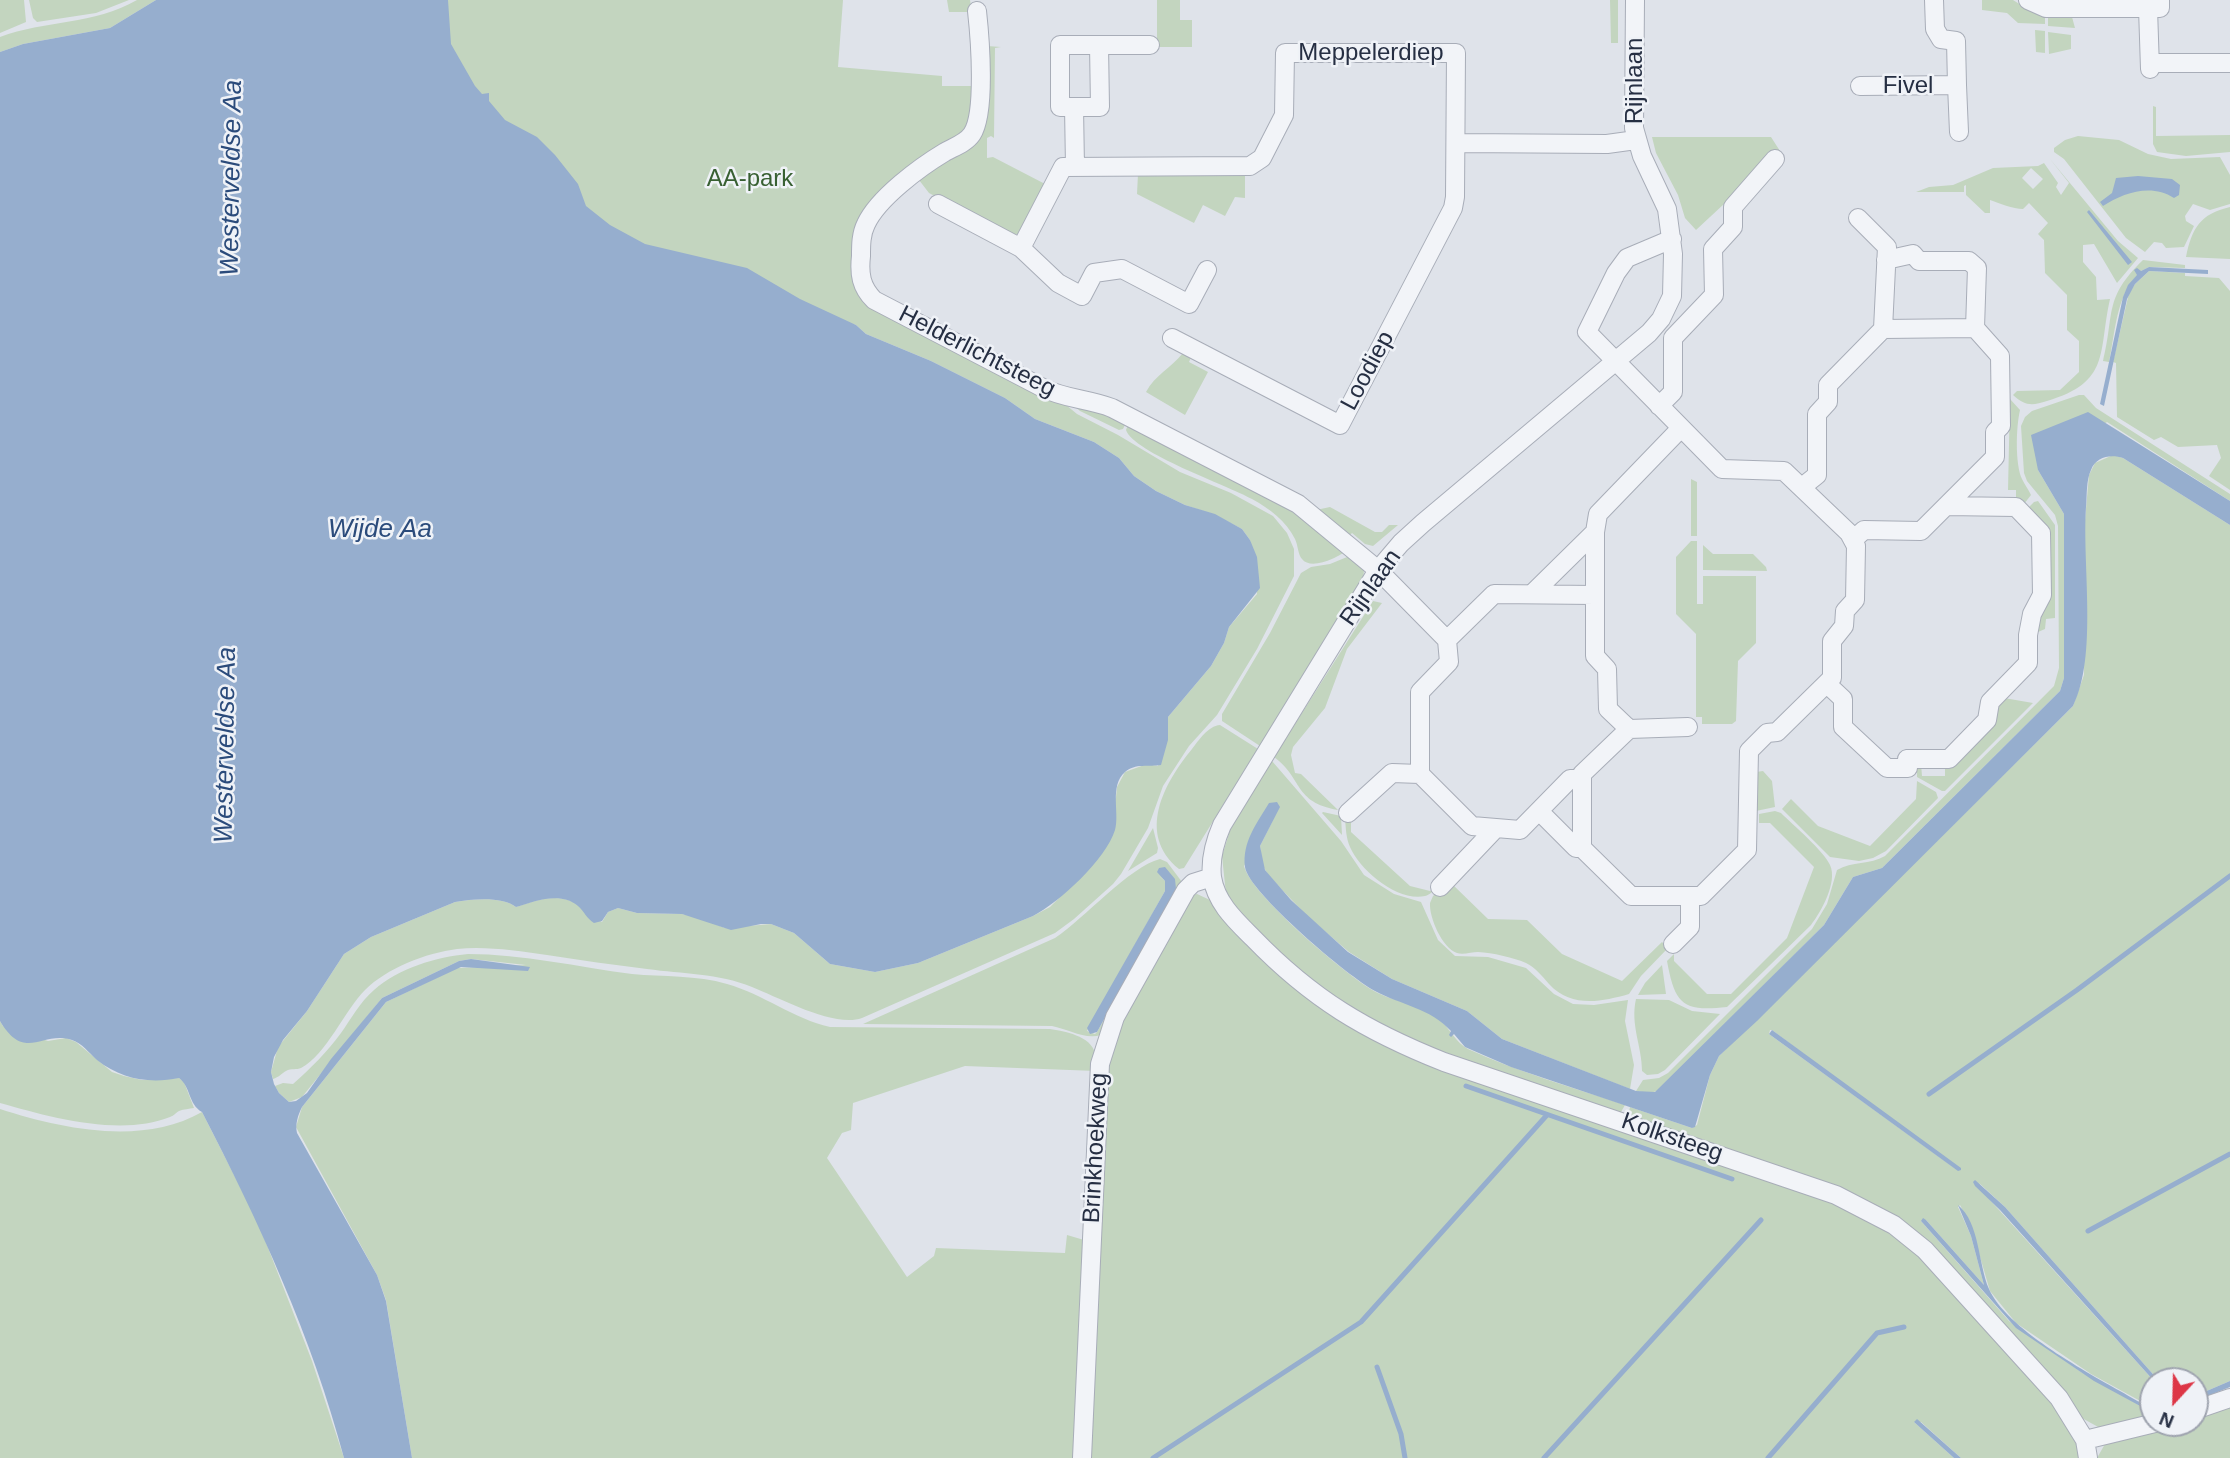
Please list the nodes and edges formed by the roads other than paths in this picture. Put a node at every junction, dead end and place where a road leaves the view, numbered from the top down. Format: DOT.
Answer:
graph roads {
  1 [pos="1635,0"];
  2 [pos="1934,0"];
  3 [pos="2028,0"];
  4 [pos="2154,4"];
  5 [pos="977,11"];
  6 [pos="1099,45"];
  7 [pos="1150,45"];
  8 [pos="2230,63"];
  9 [pos="1957,85"];
  10 [pos="1860,86"];
  11 [pos="1074,107"];
  12 [pos="1959,132"];
  13 [pos="1636,140"];
  14 [pos="1456,143"];
  15 [pos="1776,159"];
  16 [pos="1075,167"];
  17 [pos="938,204"];
  18 [pos="1858,218"];
  19 [pos="1672,239"];
  20 [pos="1021,248"];
  21 [pos="1886,260"];
  22 [pos="1206,270"];
  23 [pos="1975,328"];
  24 [pos="1883,329"];
  25 [pos="1172,338"];
  26 [pos="1615,362"];
  27 [pos="1659,406"];
  28 [pos="1681,428"];
  29 [pos="1802,488"];
  30 [pos="1946,506"];
  31 [pos="1595,531"];
  32 [pos="1854,539"];
  33 [pos="1378,570"];
  34 [pos="1533,593"];
  35 [pos="1595,595"];
  36 [pos="1447,640"];
  37 [pos="1827,684"];
  38 [pos="1688,727"];
  39 [pos="1629,729"];
  40 [pos="1420,774"];
  41 [pos="1582,779"];
  42 [pos="1539,811"];
  43 [pos="1348,813"];
  44 [pos="1496,828"];
  45 [pos="1582,848"];
  46 [pos="1212,877"];
  47 [pos="1440,887"];
  48 [pos="1690,896"];
  49 [pos="1673,944"];
  50 [pos="2230,1398"];
  51 [pos="2209,1405"];
  52 [pos="2139,1427"];
  53 [pos="2085,1440"];
  54 [pos="1082,1458"];
  55 [pos="2088,1458"];
  1 -- 13 [label="street, Rijnlaan"];
  2 -- 9 [label="street, Fivel"];
  3 -- 4 [label="street"];
  4 -- 8 [label="street"];
  5 -- 33 [label="street, Helderlichtsteeg"];
  6 -- 7 [label="street"];
  6 -- 11 [label="street"];
  6 -- 11 [label="street"];
  9 -- 10 [label="street, Fivel"];
  9 -- 12 [label="street, Fivel"];
  11 -- 16 [label="street"];
  13 -- 14 [label="street"];
  13 -- 19 [label="street, Rijnlaan"];
  14 -- 16 [label="street, Meppelerdiep"];
  14 -- 25 [label="street, Loodiep"];
  15 -- 27 [label="street"];
  16 -- 20 [label="street"];
  17 -- 20 [label="street"];
  18 -- 21 [label="street"];
  19 -- 26 [label="street, Rijnlaan"];
  19 -- 26 [label="street"];
  20 -- 22 [label="street"];
  21 -- 23 [label="street"];
  21 -- 24 [label="street"];
  23 -- 24 [label="street"];
  23 -- 30 [label="street"];
  24 -- 29 [label="street"];
  26 -- 27 [label="street"];
  26 -- 33 [label="street, Rijnlaan"];
  27 -- 28 [label="street"];
  28 -- 29 [label="street"];
  28 -- 31 [label="street"];
  29 -- 32 [label="street"];
  30 -- 32 [label="street"];
  30 -- 37 [label="street"];
  31 -- 34 [label="street"];
  31 -- 35 [label="street"];
  32 -- 37 [label="street"];
  33 -- 36 [label="street, Helderlichtsteeg"];
  33 -- 46 [label="street, Rijnlaan"];
  34 -- 35 [label="street"];
  34 -- 36 [label="street"];
  35 -- 39 [label="street"];
  36 -- 40 [label="street"];
  37 -- 48 [label="street"];
  38 -- 39 [label="street"];
  39 -- 41 [label="street"];
  40 -- 43 [label="street"];
  40 -- 44 [label="street"];
  41 -- 42 [label="street"];
  41 -- 45 [label="street"];
  42 -- 44 [label="street"];
  42 -- 45 [label="street"];
  44 -- 47 [label="street"];
  45 -- 48 [label="street"];
  46 -- 53 [label="street, Kolksteeg"];
  46 -- 54 [label="street, Brinkhoekweg"];
  48 -- 49 [label="street"];
  50 -- 51 [label="street"];
  52 -- 53 [label="street"];
  53 -- 55 [label="street, Kolksteeg"];
}
